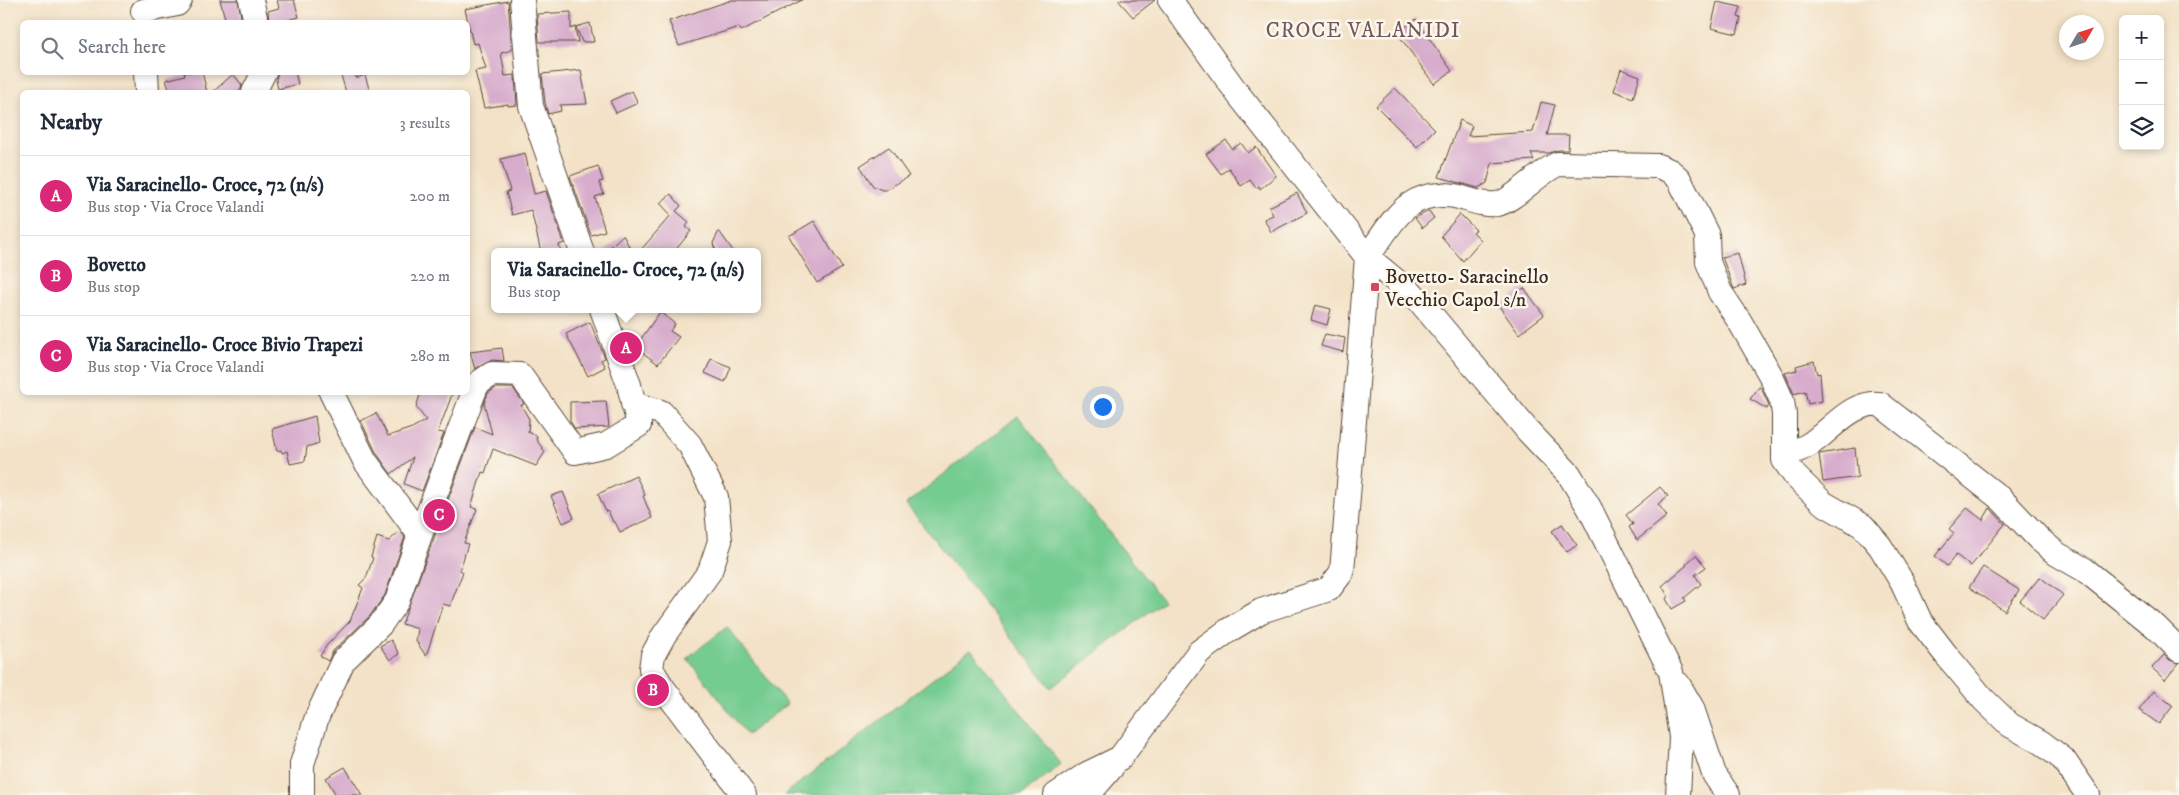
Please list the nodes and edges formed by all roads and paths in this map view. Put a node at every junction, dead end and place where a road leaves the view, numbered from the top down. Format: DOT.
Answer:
graph roads {
  1 [pos="180,0"];
  2 [pos="251,0"];
  3 [pos="522,0"];
  4 [pos="1170,0"];
  5 [pos="143,11"];
  6 [pos="256,20"];
  7 [pos="146,75"];
  8 [pos="262,75"];
  9 [pos="146,90"];
  10 [pos="255,90"];
  11 [pos="581,248"];
  12 [pos="1367,257"];
  13 [pos="603,313"];
  14 [pos="332,395"];
  15 [pos="633,404"];
  16 [pos="1784,454"];
  17 [pos="420,535"];
  18 [pos="2179,650"];
  19 [pos="1671,672"];
  20 [pos="1120,758"];
  21 [pos="302,795"];
  22 [pos="744,795"];
  23 [pos="1056,795"];
  24 [pos="1088,795"];
  25 [pos="1678,795"];
  26 [pos="1728,795"];
  27 [pos="2088,795"];
  1 -- 5 [label="street"];
  2 -- 6 [label="street"];
  3 -- 11 [label="street"];
  4 -- 12 [label="street"];
  7 -- 9 [label="street"];
  8 -- 10 [label="street"];
  12 -- 16 [label="street"];
  12 -- 19 [label="street"];
  12 -- 20 [label="street"];
  13 -- 15 [label="street"];
  14 -- 17 [label="street"];
  15 -- 17 [label="street"];
  15 -- 22 [label="street"];
  16 -- 18 [label="street"];
  16 -- 27 [label="street"];
  17 -- 21 [label="street"];
  19 -- 25 [label="street"];
  19 -- 26 [label="street"];
  20 -- 23 [label="street"];
  20 -- 24 [label="street"];
}
